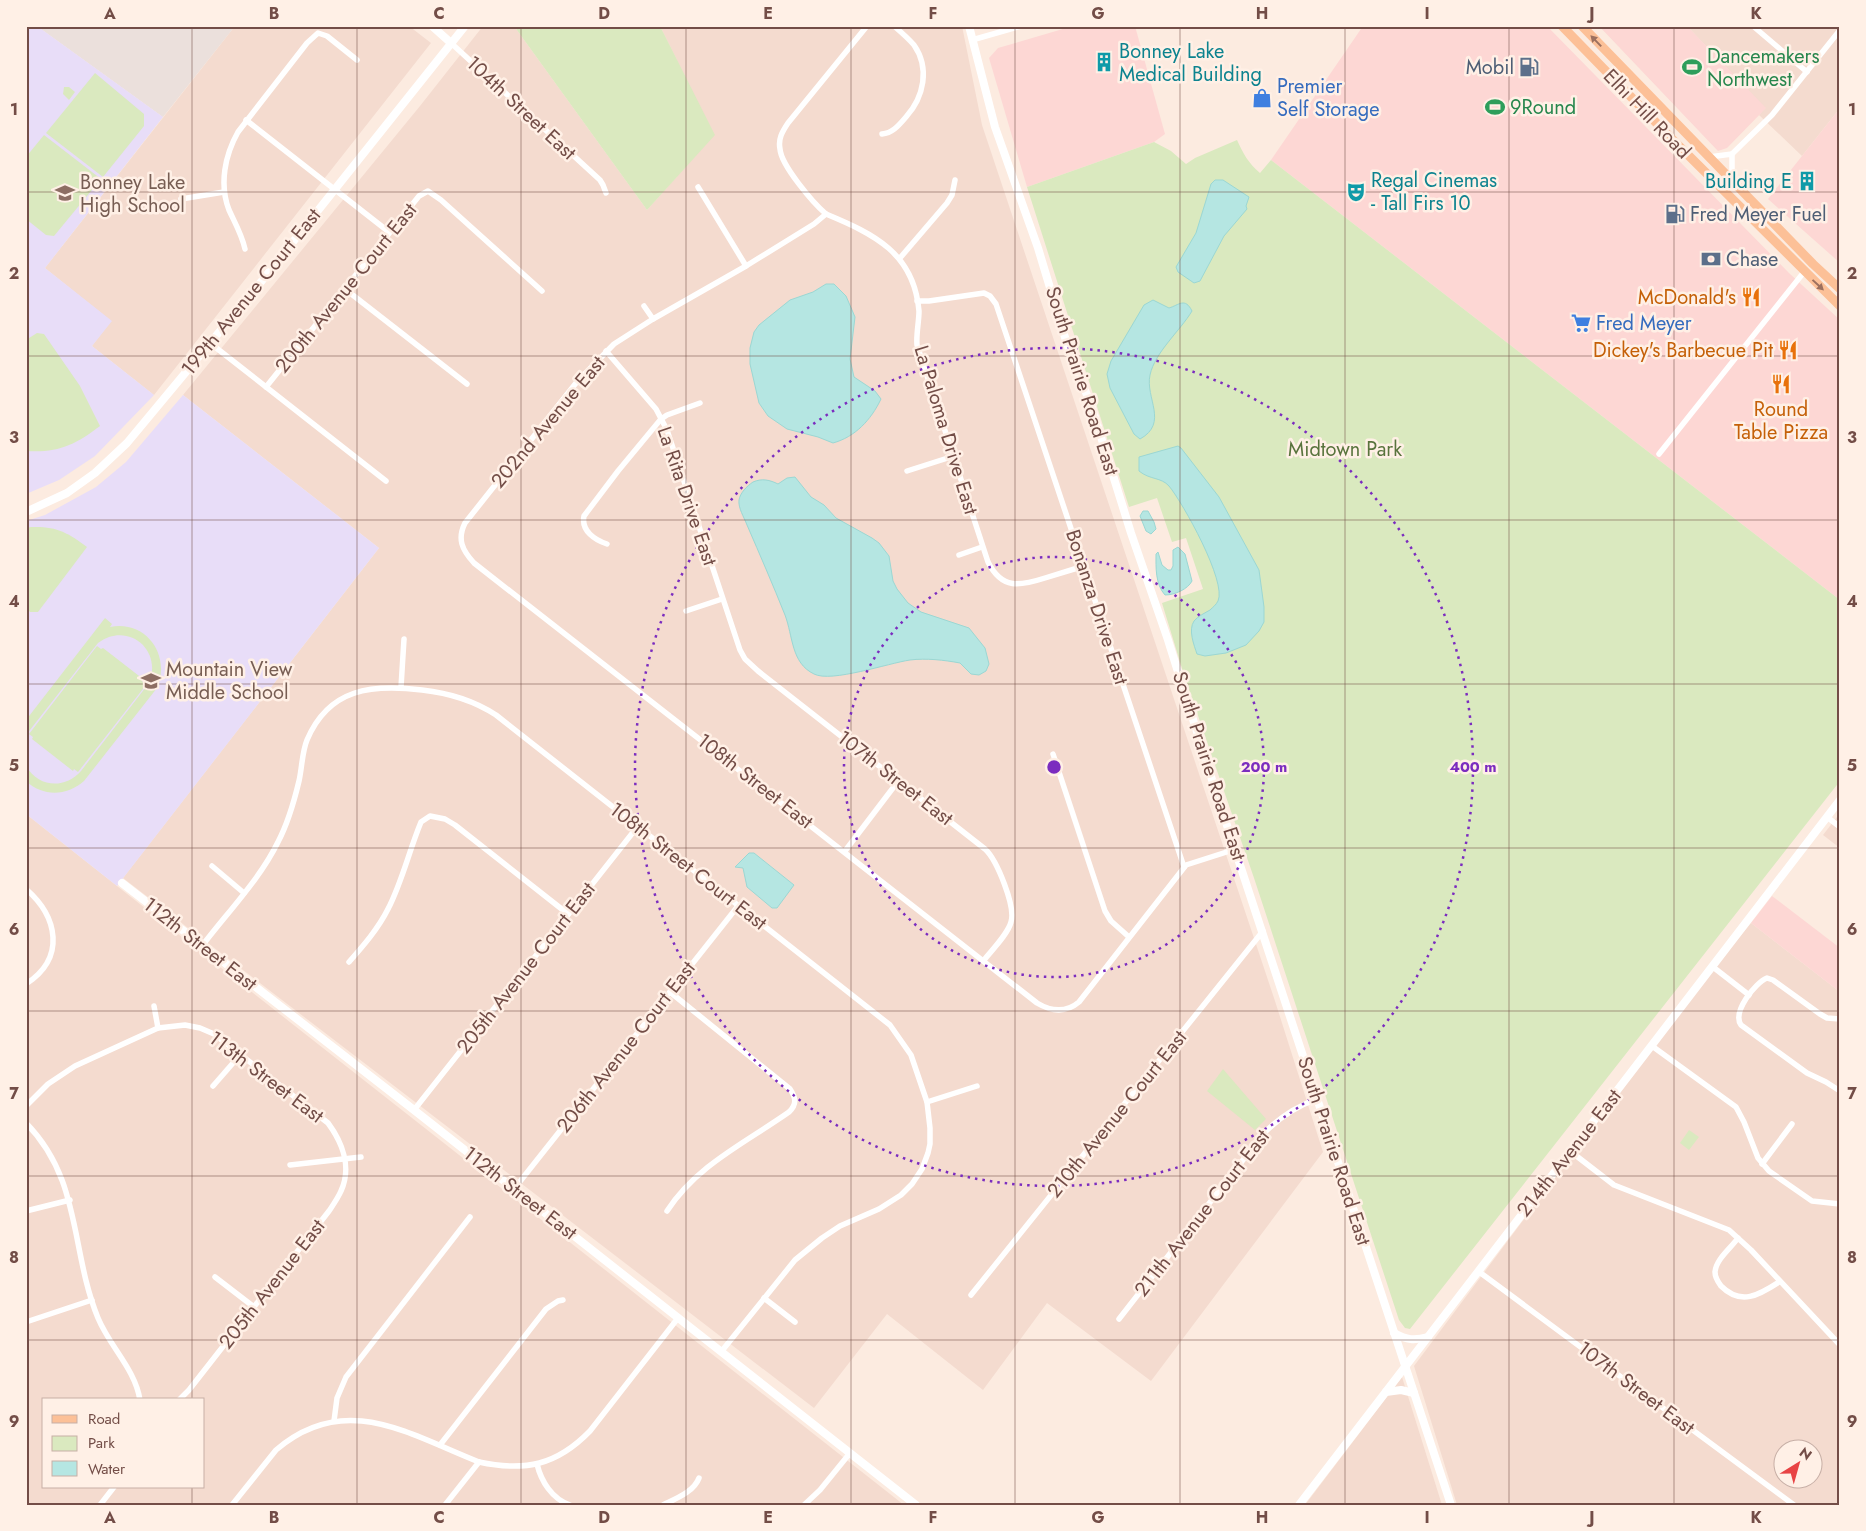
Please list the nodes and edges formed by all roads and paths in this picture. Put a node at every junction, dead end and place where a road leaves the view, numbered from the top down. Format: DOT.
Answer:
graph roads {
  1 [pos="432,26"];
  2 [pos="465,26"];
  3 [pos="867,26"];
  4 [pos="894,26"];
  5 [pos="969,26"];
  6 [pos="1021,26"];
  7 [pos="1562,26"];
  8 [pos="1582,26"];
  9 [pos="1754,26"];
  10 [pos="1840,30"];
  11 [pos="972,40"];
  12 [pos="451,43"];
  13 [pos="357,60"];
  14 [pos="1807,72"];
  15 [pos="246,120"];
  16 [pos="882,134"];
  17 [pos="1732,154"];
  18 [pos="1709,157"];
  19 [pos="955,180"];
  20 [pos="1732,181"];
  21 [pos="698,187"];
  22 [pos="334,190"];
  23 [pos="224,192"];
  24 [pos="606,193"];
  25 [pos="181,199"];
  26 [pos="826,214"];
  27 [pos="389,232"];
  28 [pos="245,249"];
  29 [pos="900,258"];
  30 [pos="746,266"];
  31 [pos="1804,272"];
  32 [pos="1840,288"];
  33 [pos="344,290"];
  34 [pos="542,290"];
  35 [pos="917,301"];
  36 [pos="644,306"];
  37 [pos="1840,306"];
  38 [pos="652,319"];
  39 [pos="210,343"];
  40 [pos="606,351"];
  41 [pos="467,384"];
  42 [pos="266,388"];
  43 [pos="700,403"];
  44 [pos="661,419"];
  45 [pos="1659,454"];
  46 [pos="954,456"];
  47 [pos="907,471"];
  48 [pos="386,481"];
  49 [pos="26,512"];
  50 [pos="461,539"];
  51 [pos="607,544"];
  52 [pos="982,547"];
  53 [pos="959,555"];
  54 [pos="1084,566"];
  55 [pos="722,599"];
  56 [pos="686,611"];
  57 [pos="404,639"];
  58 [pos="745,659"];
  59 [pos="401,687"];
  60 [pos="1053,754"];
  61 [pos="899,780"];
  62 [pos="1840,800"];
  63 [pos="1827,817"];
  64 [pos="638,826"];
  65 [pos="1840,826"];
  66 [pos="1236,850"];
  67 [pos="844,851"];
  68 [pos="212,866"];
  69 [pos="1184,867"];
  70 [pos="122,883"];
  71 [pos="26,889"];
  72 [pos="244,893"];
  73 [pos="738,906"];
  74 [pos="568,914"];
  75 [pos="1263,931"];
  76 [pos="1129,937"];
  77 [pos="202,946"];
  78 [pos="984,960"];
  79 [pos="349,962"];
  80 [pos="1713,966"];
  81 [pos="26,984"];
  82 [pos="670,992"];
  83 [pos="1749,995"];
  84 [pos="154,1006"];
  85 [pos="1840,1019"];
  86 [pos="158,1028"];
  87 [pos="1652,1046"];
  88 [pos="240,1054"];
  89 [pos="213,1086"];
  90 [pos="977,1086"];
  91 [pos="1840,1091"];
  92 [pos="1317,1099"];
  93 [pos="927,1102"];
  94 [pos="26,1106"];
  95 [pos="414,1110"];
  96 [pos="26,1123"];
  97 [pos="1792,1124"];
  98 [pos="1570,1151"];
  99 [pos="361,1157"];
  100 [pos="344,1158"];
  101 [pos="1762,1164"];
  102 [pos="290,1165"];
  103 [pos="514,1189"];
  104 [pos="70,1200"];
  105 [pos="1840,1204"];
  106 [pos="26,1211"];
  107 [pos="667,1212"];
  108 [pos="470,1217"];
  109 [pos="1738,1238"];
  110 [pos="1478,1270"];
  111 [pos="215,1277"];
  112 [pos="1780,1282"];
  113 [pos="971,1295"];
  114 [pos="764,1298"];
  115 [pos="92,1300"];
  116 [pos="563,1300"];
  117 [pos="254,1307"];
  118 [pos="678,1318"];
  119 [pos="1119,1319"];
  120 [pos="26,1322"];
  121 [pos="795,1322"];
  122 [pos="1394,1333"];
  123 [pos="1428,1337"];
  124 [pos="1840,1345"];
  125 [pos="721,1352"];
  126 [pos="1405,1366"];
  127 [pos="1386,1392"];
  128 [pos="1414,1393"];
  129 [pos="139,1398"];
  130 [pos="180,1398"];
  131 [pos="334,1421"];
  132 [pos="440,1445"];
  133 [pos="850,1453"];
  134 [pos="479,1462"];
  135 [pos="536,1464"];
  136 [pos="700,1478"];
  137 [pos="113,1488"];
  138 [pos="566,1504"];
  139 [pos="100,1505"];
  140 [pos="232,1505"];
  141 [pos="445,1505"];
  142 [pos="663,1505"];
  143 [pos="804,1505"];
  144 [pos="916,1505"];
  145 [pos="1299,1505"];
  146 [pos="1451,1505"];
  147 [pos="1794,1505"];
  1 -- 12 [label="main road, 104th Street East"];
  2 -- 12 [label="main road"];
  3 -- 26 [label="street, La Paloma Drive East"];
  4 -- 16 [label="street"];
  5 -- 11 [label="main road, South Prairie Road East"];
  6 -- 11 [label="street"];
  7 -- 31 [label="main road, Elhi Hill Road"];
  18 -- 8 [label="main road, Elhi Hill Road, one-way"];
  9 -- 14 [label="street"];
  10 -- 14 [label="street"];
  11 -- 66 [label="main road, South Prairie Road East"];
  12 -- 22 [label="main road, 199th Avenue Court East"];
  12 -- 24 [label="street, 104th Street East"];
  13 -- 15 [label="street"];
  14 -- 17 [label="street"];
  15 -- 22 [label="street"];
  15 -- 23 [label="street"];
  17 -- 18 [label="street"];
  17 -- 20 [label="street"];
  18 -- 20 [label="main road, Elhi Hill Road"];
  19 -- 29 [label="street"];
  20 -- 32 [label="main road, Elhi Hill Road"];
  21 -- 30 [label="street"];
  22 -- 27 [label="street"];
  22 -- 39 [label="main road, 199th Avenue Court East"];
  23 -- 25 [label="street"];
  23 -- 28 [label="street"];
  26 -- 29 [label="street, La Paloma Drive East"];
  26 -- 30 [label="street, 202nd Avenue East"];
  27 -- 33 [label="street, 200th Avenue Court East"];
  27 -- 34 [label="street, 200th Avenue Court East"];
  29 -- 35 [label="street, La Paloma Drive East"];
  30 -- 38 [label="street, 202nd Avenue East"];
  31 -- 37 [label="main road, Elhi Hill Road, one-way"];
  31 -- 45 [label="street"];
  33 -- 41 [label="street"];
  33 -- 42 [label="street, 200th Avenue Court East"];
  35 -- 46 [label="street, La Paloma Drive East"];
  35 -- 54 [label="street, Bonanza Drive East"];
  36 -- 38 [label="street"];
  38 -- 40 [label="street, 202nd Avenue East"];
  39 -- 42 [label="street"];
  39 -- 49 [label="main road, 199th Avenue Court East"];
  40 -- 44 [label="street, La Rita Drive East"];
  40 -- 50 [label="street, 202nd Avenue East"];
  42 -- 48 [label="street"];
  43 -- 44 [label="street"];
  44 -- 51 [label="street"];
  44 -- 55 [label="street, La Rita Drive East"];
  46 -- 47 [label="street"];
  46 -- 52 [label="street, La Paloma Drive East"];
  50 -- 67 [label="street, 108th Street East"];
  52 -- 53 [label="street"];
  52 -- 54 [label="street, La Paloma Drive East"];
  54 -- 69 [label="street, Bonanza Drive East"];
  55 -- 56 [label="street"];
  55 -- 58 [label="street, La Rita Drive East"];
  57 -- 59 [label="street"];
  58 -- 61 [label="street, 107th Street East"];
  59 -- 64 [label="street, 108th Street Court East"];
  59 -- 72 [label="street, 108th Street Court East"];
  60 -- 76 [label="street"];
  61 -- 67 [label="street"];
  61 -- 78 [label="street, 107th Street East"];
  62 -- 63 [label="main road, 214th Avenue East"];
  63 -- 65 [label="street"];
  63 -- 80 [label="main road, 214th Avenue East"];
  64 -- 73 [label="street, 108th Street Court East"];
  64 -- 74 [label="street, 205th Avenue Court East"];
  66 -- 69 [label="street"];
  66 -- 75 [label="main road, South Prairie Road East"];
  67 -- 78 [label="street, 108th Street East"];
  68 -- 72 [label="street"];
  69 -- 76 [label="street"];
  70 -- 77 [label="main road, 112th Street East"];
  71 -- 81 [label="street"];
  72 -- 77 [label="street, 108th Street Court East"];
  73 -- 82 [label="street, 206th Avenue Court East"];
  73 -- 93 [label="street, 108th Street Court East"];
  74 -- 79 [label="street"];
  74 -- 95 [label="street, 205th Avenue Court East"];
  75 -- 92 [label="main road, South Prairie Road East"];
  75 -- 113 [label="street, 210th Avenue Court East"];
  76 -- 78 [label="street, 108th Street East"];
  77 -- 95 [label="main road, 112th Street East"];
  80 -- 83 [label="street"];
  80 -- 87 [label="main road, 214th Avenue East"];
  82 -- 103 [label="street, 206th Avenue Court East"];
  82 -- 107 [label="street"];
  83 -- 85 [label="street"];
  83 -- 91 [label="street"];
  84 -- 86 [label="street"];
  86 -- 88 [label="street, 113th Street East"];
  86 -- 94 [label="street"];
  87 -- 98 [label="main road, 214th Avenue East"];
  87 -- 101 [label="street"];
  88 -- 89 [label="street"];
  88 -- 100 [label="street, 113th Street East"];
  90 -- 93 [label="street"];
  92 -- 119 [label="street, 211th Avenue Court East"];
  92 -- 122 [label="main road, South Prairie Road East"];
  93 -- 114 [label="street, 108th Street Court East"];
  95 -- 103 [label="main road, 112th Street East"];
  96 -- 104 [label="street"];
  97 -- 101 [label="street"];
  98 -- 109 [label="street"];
  98 -- 110 [label="main road, 214th Avenue East"];
  99 -- 100 [label="street"];
  100 -- 102 [label="street"];
  100 -- 117 [label="street, 205th Avenue East"];
  101 -- 105 [label="street"];
  103 -- 118 [label="main road, 112th Street East"];
  104 -- 106 [label="street"];
  104 -- 115 [label="street"];
  108 -- 131 [label="street"];
  109 -- 112 [label="street"];
  109 -- 112 [label="street"];
  110 -- 123 [label="main road, 214th Avenue East"];
  110 -- 147 [label="street, 107th Street East"];
  111 -- 117 [label="street"];
  112 -- 124 [label="street"];
  114 -- 121 [label="street"];
  114 -- 125 [label="street, 108th Street Court East"];
  115 -- 120 [label="street"];
  115 -- 129 [label="street"];
  116 -- 132 [label="street"];
  117 -- 130 [label="street, 205th Avenue East"];
  118 -- 125 [label="main road, 112th Street East"];
  118 -- 135 [label="street"];
  122 -- 123 [label="main road"];
  122 -- 126 [label="main road, South Prairie Road East"];
  123 -- 126 [label="main road, 214th Avenue East"];
  125 -- 133 [label="main road, 112th Street East"];
  126 -- 127 [label="main road, 214th Avenue East"];
  126 -- 128 [label="main road, South Prairie Road East"];
  127 -- 128 [label="main road"];
  127 -- 145 [label="main road, 214th Avenue East"];
  128 -- 146 [label="main road, South Prairie Road East"];
  131 -- 132 [label="street"];
  131 -- 140 [label="street"];
  132 -- 134 [label="street"];
  133 -- 143 [label="street"];
  133 -- 144 [label="main road, 112th Street East"];
  134 -- 135 [label="street"];
  134 -- 141 [label="street"];
  135 -- 138 [label="street"];
  136 -- 142 [label="street"];
  137 -- 139 [label="street"];
}
